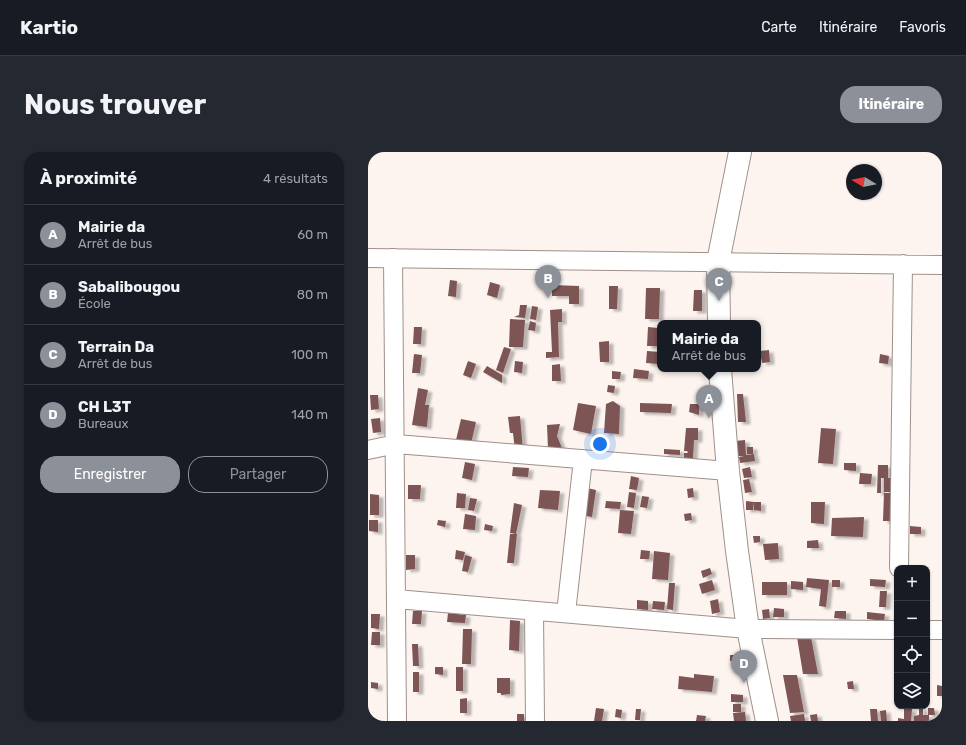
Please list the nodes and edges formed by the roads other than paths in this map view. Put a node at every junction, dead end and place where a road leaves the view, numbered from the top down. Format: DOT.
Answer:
graph roads {
  1 [pos="740,152"];
  2 [pos="368,258"];
  3 [pos="394,258"];
  4 [pos="718,262"];
  5 [pos="904,264"];
  6 [pos="942,265"];
  7 [pos="719,320"];
  8 [pos="720,372"];
  9 [pos="396,444"];
  10 [pos="368,450"];
  11 [pos="582,459"];
  12 [pos="728,471"];
  13 [pos="899,565"];
  14 [pos="396,599"];
  15 [pos="534,611"];
  16 [pos="566,613"];
  17 [pos="748,629"];
  18 [pos="894,630"];
  19 [pos="930,630"];
  20 [pos="942,630"];
  21 [pos="397,721"];
  22 [pos="535,721"];
  23 [pos="766,721"];
  1 -- 4 [label="main road"];
  2 -- 3 [label="street"];
  3 -- 4 [label="street"];
  3 -- 9 [label="street"];
  4 -- 5 [label="street"];
  4 -- 7 [label="main road"];
  5 -- 6 [label="street"];
  5 -- 13 [label="street"];
  8 -- 12 [label="main road"];
  9 -- 10 [label="street"];
  9 -- 11 [label="street"];
  9 -- 14 [label="street"];
  11 -- 12 [label="street"];
  11 -- 16 [label="street"];
  12 -- 17 [label="main road"];
  14 -- 15 [label="street"];
  14 -- 21 [label="street"];
  15 -- 16 [label="street"];
  15 -- 22 [label="street"];
  16 -- 17 [label="street"];
  17 -- 18 [label="street"];
  17 -- 23 [label="main road"];
  19 -- 20 [label="street"];
}
